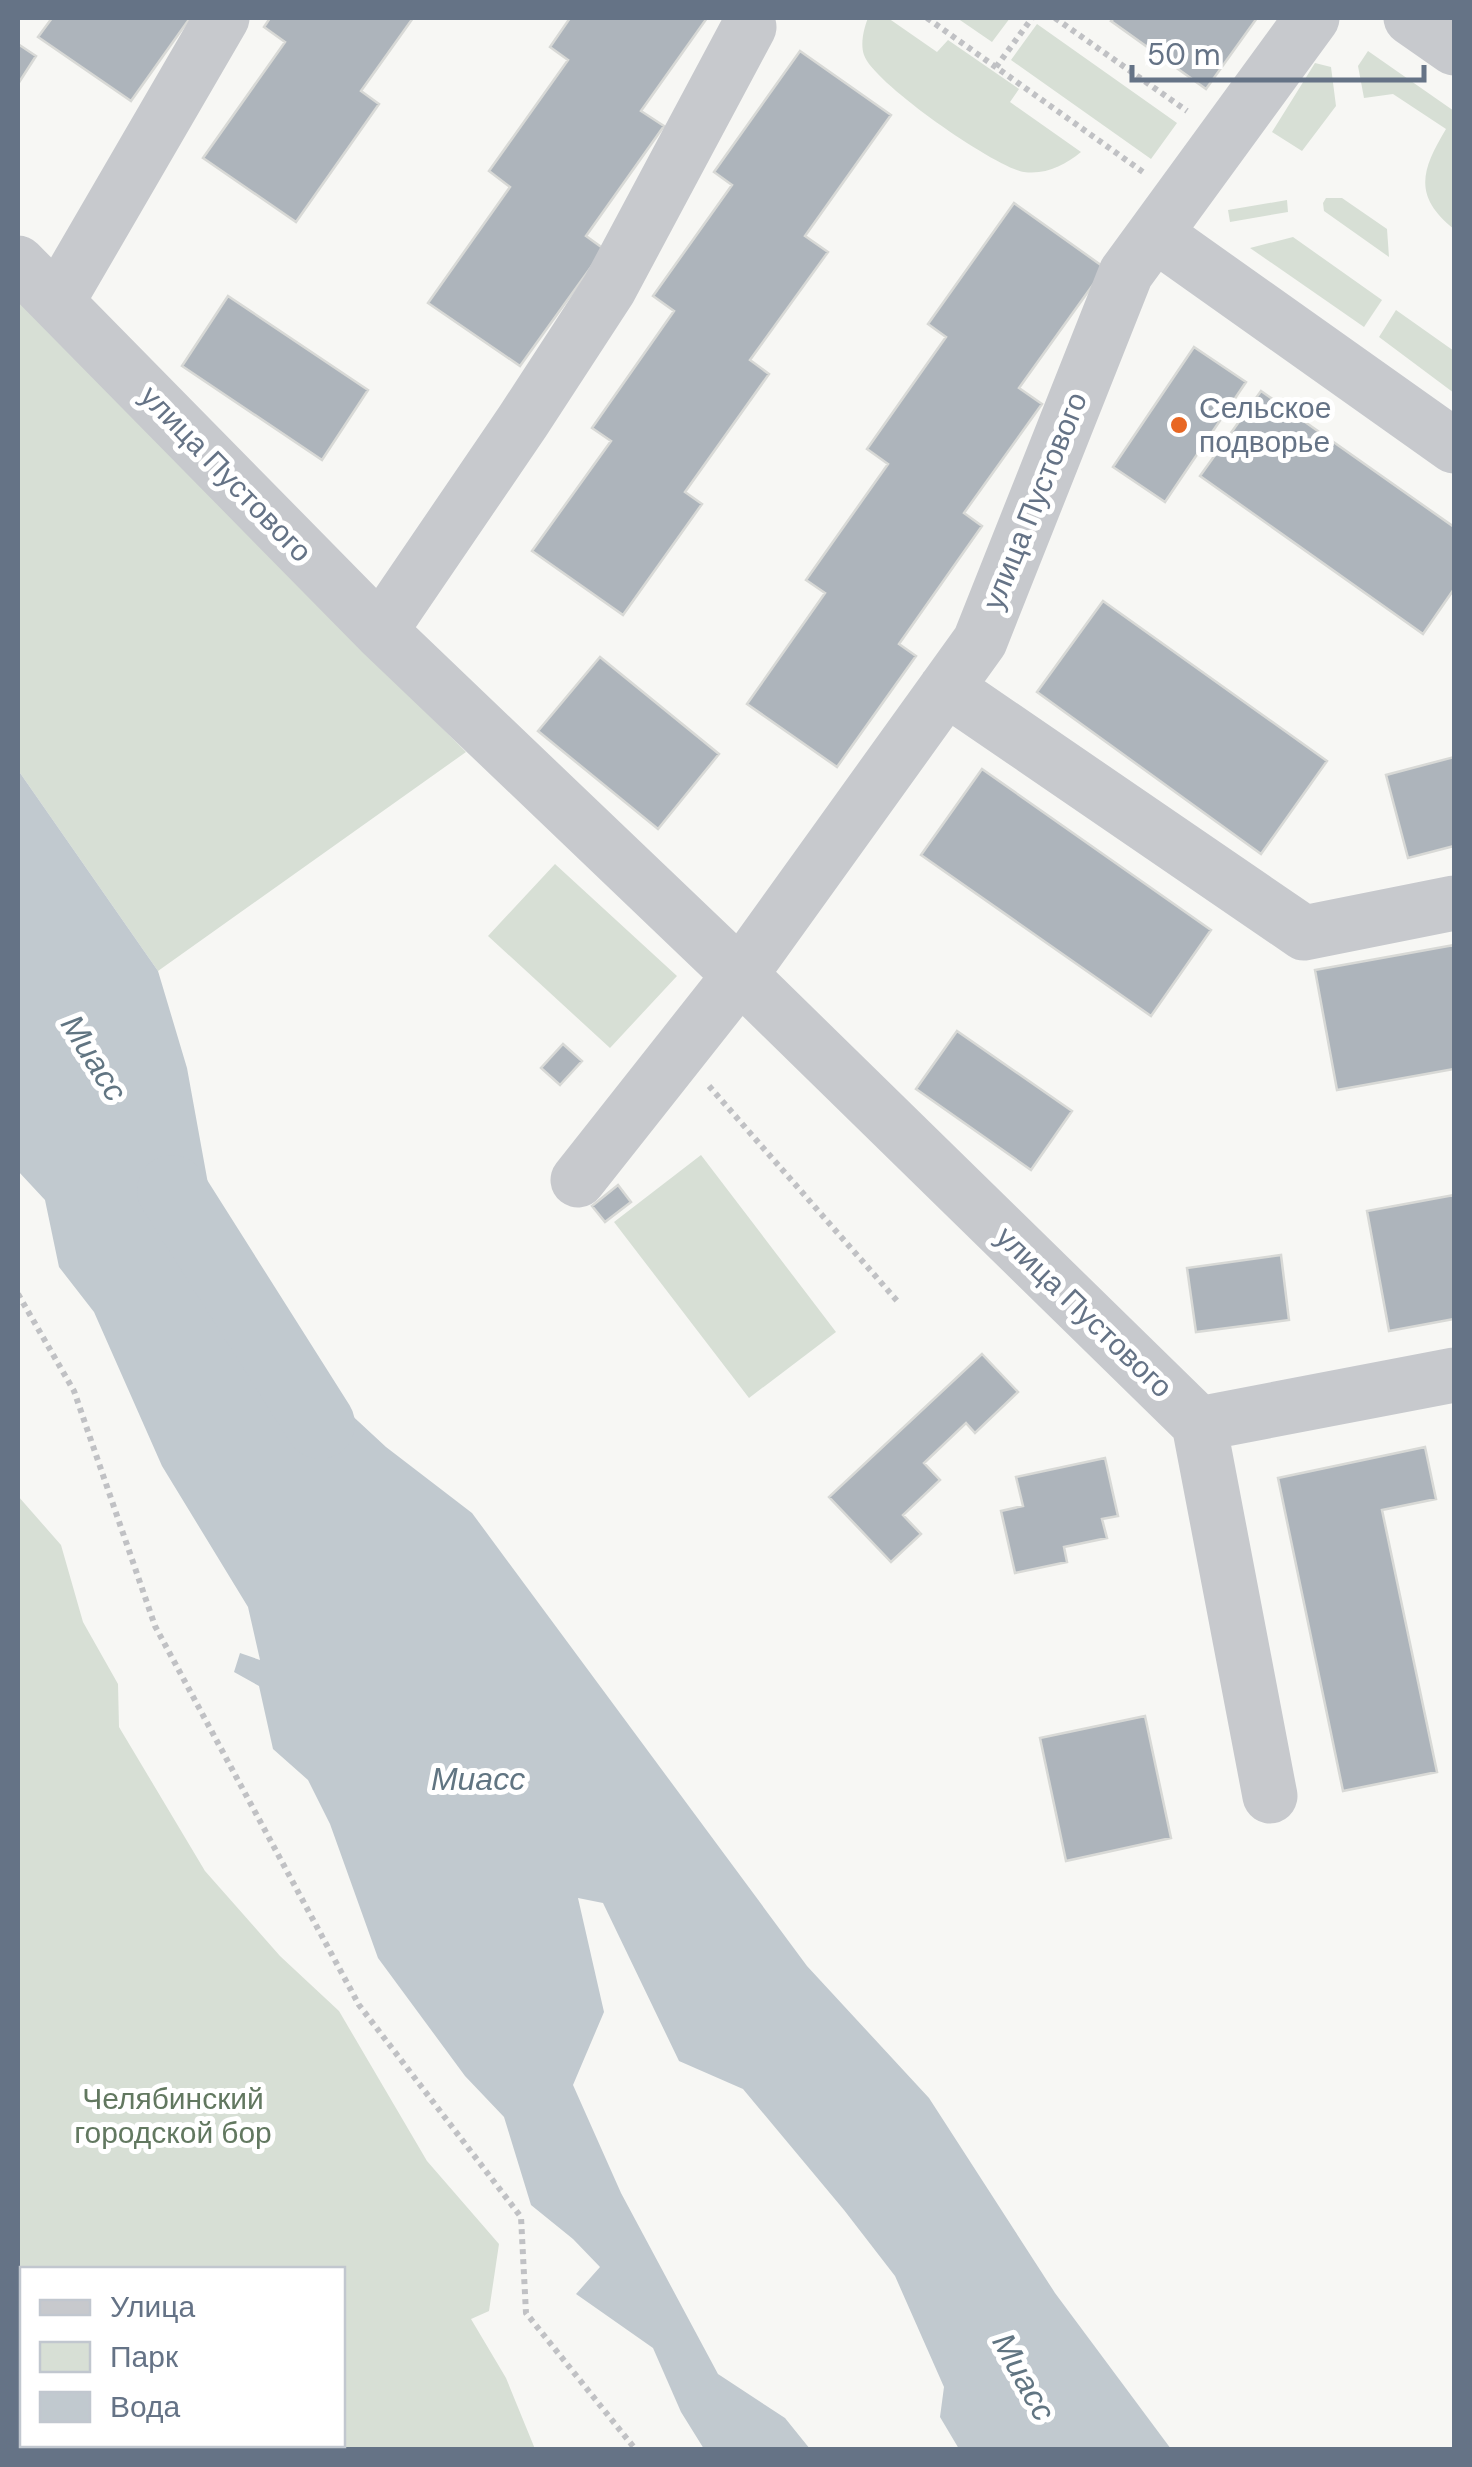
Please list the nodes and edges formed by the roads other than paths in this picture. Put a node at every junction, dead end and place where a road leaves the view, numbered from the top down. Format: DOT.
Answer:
graph roads {
  1 [pos="222,18"];
  2 [pos="1312,18"];
  3 [pos="1411,18"];
  4 [pos="750,28"];
  5 [pos="1454,48"];
  6 [pos="1168,216"];
  7 [pos="18,263"];
  8 [pos="58,302"];
  9 [pos="1454,446"];
  10 [pos="380,631"];
  11 [pos="946,688"];
  12 [pos="1454,903"];
  13 [pos="740,975"];
  14 [pos="578,1180"];
  15 [pos="1454,1375"];
  16 [pos="1198,1424"];
  17 [pos="1270,1796"];
  1 -- 8 [label="street"];
  2 -- 6 [label="street, улица Пустового"];
  3 -- 5 [label="street"];
  4 -- 10 [label="street"];
  6 -- 9 [label="street"];
  6 -- 11 [label="street, улица Пустового"];
  7 -- 8 [label="street, улица Пустового"];
  8 -- 10 [label="street, улица Пустового"];
  10 -- 13 [label="street, улица Пустового"];
  11 -- 12 [label="street"];
  11 -- 13 [label="street, улица Пустового"];
  13 -- 14 [label="street"];
  13 -- 16 [label="street, улица Пустового"];
  15 -- 16 [label="street, улица Пустового"];
  16 -- 17 [label="street"];
}
